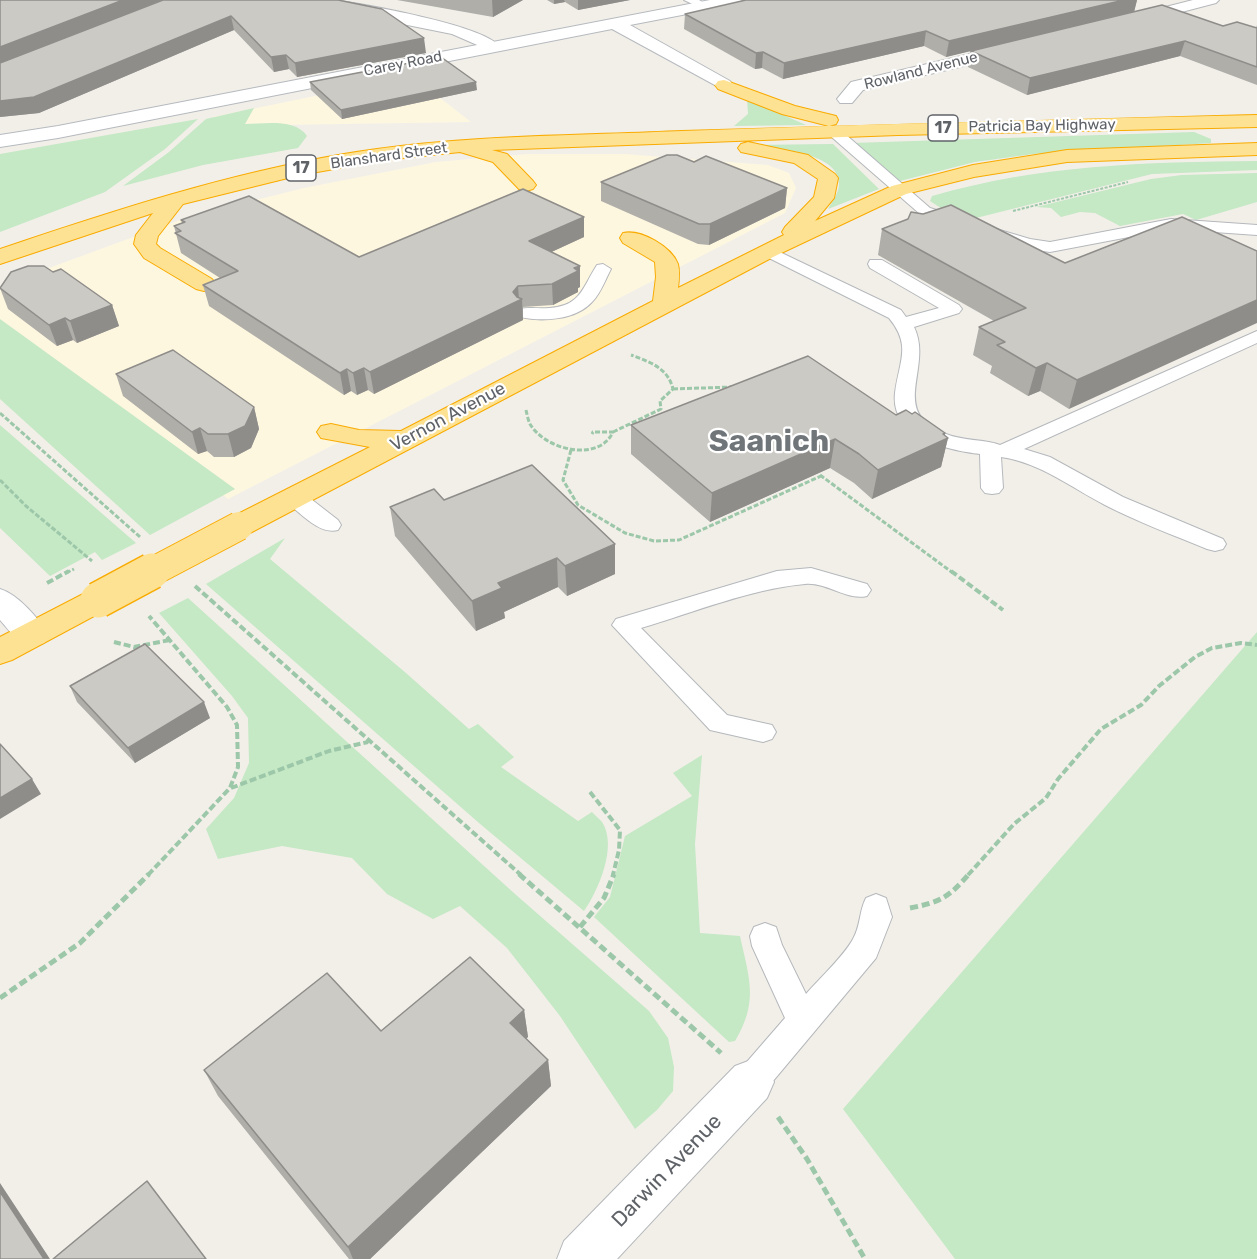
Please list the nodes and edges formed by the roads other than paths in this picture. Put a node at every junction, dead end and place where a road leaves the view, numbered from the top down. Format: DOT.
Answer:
graph roads {
  1 [pos="308,0"];
  2 [pos="734,0"];
  3 [pos="1147,0"];
  4 [pos="1211,0"];
  5 [pos="697,3"];
  6 [pos="1174,9"];
  7 [pos="1205,20"];
  8 [pos="1117,23"];
  9 [pos="616,24"];
  10 [pos="1027,45"];
  11 [pos="491,46"];
  12 [pos="724,85"];
  13 [pos="846,99"];
  14 [pos="1257,121"];
  15 [pos="1095,126"];
  16 [pos="832,130"];
  17 [pos="683,137"];
  18 [pos="614,140"];
  19 [pos="0,141"];
  20 [pos="455,147"];
  21 [pos="1257,149"];
  22 [pos="526,185"];
  23 [pos="899,190"];
  24 [pos="177,198"];
  25 [pos="1257,230"];
  26 [pos="631,238"];
  27 [pos="776,246"];
  28 [pos="0,257"];
  29 [pos="876,264"];
  30 [pos="603,269"];
  31 [pos="204,284"];
  32 [pos="664,304"];
  33 [pos="526,313"];
  34 [pos="904,322"];
  35 [pos="1257,336"];
  36 [pos="332,432"];
  37 [pos="407,439"];
  38 [pos="998,449"];
  39 [pos="992,488"];
  40 [pos="294,497"];
  41 [pos="330,525"];
  42 [pos="1215,544"];
  43 [pos="859,590"];
  44 [pos="0,600"];
  45 [pos="32,635"];
  46 [pos="0,652"];
  47 [pos="763,732"];
  48 [pos="876,909"];
  49 [pos="765,936"];
  50 [pos="803,1022"];
  51 [pos="751,1082"];
  52 [pos="582,1259"];
  1 -- 11 [label="street"];
  2 -- 5 [label="street, Carey Road"];
  3 -- 6 [label="street"];
  4 -- 6 [label="street"];
  5 -- 9 [label="street, Carey Road"];
  6 -- 7 [label="street"];
  6 -- 8 [label="street"];
  9 -- 11 [label="street, Carey Road"];
  9 -- 12 [label="street"];
  10 -- 13 [label="street, Rowland Avenue"];
  11 -- 19 [label="street, Carey Road"];
  12 -- 15 [label="highway"];
  12 -- 17 [label="highway"];
  14 -- 15 [label="highway, Patricia Bay Highway / 17"];
  15 -- 16 [label="highway, Patricia Bay Highway / 17"];
  16 -- 17 [label="highway, Patricia Bay Highway / 17"];
  16 -- 23 [label="lane"];
  17 -- 18 [label="highway, Blanshard Street / 17"];
  18 -- 20 [label="highway, Blanshard Street / 17"];
  18 -- 27 [label="highway"];
  20 -- 22 [label="highway"];
  20 -- 24 [label="highway, Blanshard Street / 17"];
  21 -- 23 [label="highway, Patricia Bay Highway"];
  23 -- 25 [label="lane"];
  23 -- 27 [label="highway, Vernon Avenue"];
  24 -- 28 [label="highway, Blanshard Street / 17"];
  24 -- 31 [label="highway"];
  26 -- 32 [label="highway"];
  27 -- 32 [label="highway, Vernon Avenue"];
  27 -- 34 [label="lane"];
  29 -- 34 [label="lane"];
  30 -- 33 [label="lane"];
  32 -- 37 [label="highway, Vernon Avenue"];
  34 -- 38 [label="lane"];
  35 -- 38 [label="lane"];
  36 -- 37 [label="highway"];
  37 -- 40 [label="highway, Vernon Avenue"];
  38 -- 39 [label="lane"];
  38 -- 42 [label="lane"];
  40 -- 41 [label="lane"];
  40 -- 45 [label="highway, Vernon Avenue, bridge"];
  43 -- 47 [label="lane"];
  44 -- 45 [label="street"];
  45 -- 46 [label="highway, Vernon Avenue"];
  48 -- 50 [label="lane"];
  49 -- 50 [label="lane"];
  50 -- 51 [label="lane"];
  51 -- 52 [label="street, Darwin Avenue"];
}
